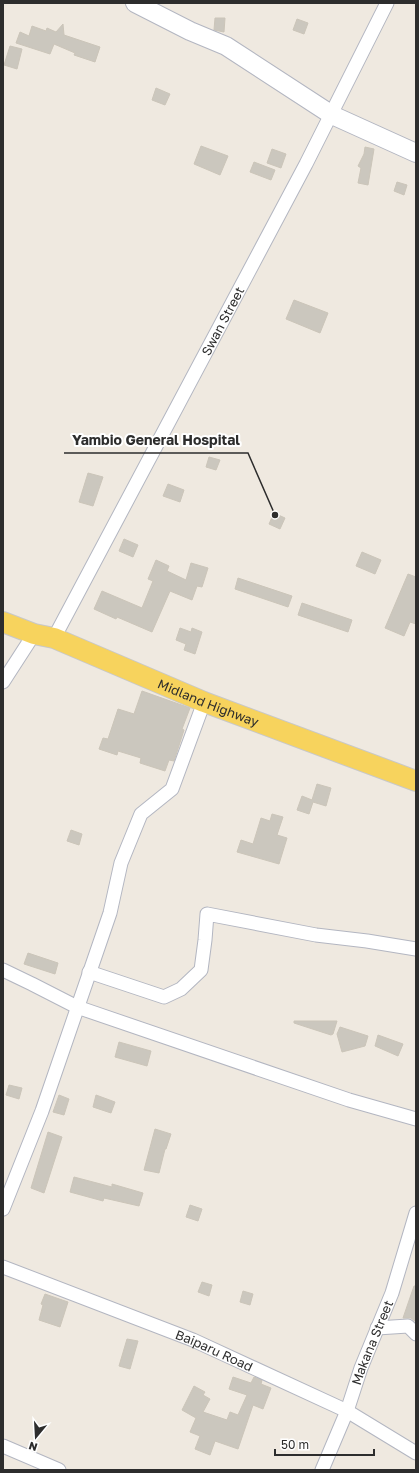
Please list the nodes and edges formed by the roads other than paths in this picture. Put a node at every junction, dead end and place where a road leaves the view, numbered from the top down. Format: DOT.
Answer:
graph roads {
  1 [pos="135,3"];
  2 [pos="387,3"];
  3 [pos="332,115"];
  4 [pos="416,154"];
  5 [pos="3,622"];
  6 [pos="34,634"];
  7 [pos="54,638"];
  8 [pos="3,682"];
  9 [pos="204,702"];
  10 [pos="416,781"];
  11 [pos="416,949"];
  12 [pos="3,970"];
  13 [pos="90,972"];
  14 [pos="77,1007"];
  15 [pos="416,1119"];
  16 [pos="3,1209"];
  17 [pos="416,1213"];
  18 [pos="3,1267"];
  19 [pos="377,1328"];
  20 [pos="416,1334"];
  21 [pos="347,1411"];
  22 [pos="3,1446"];
  23 [pos="416,1453"];
  24 [pos="59,1470"];
  25 [pos="322,1470"];
  1 -- 3 [label="street"];
  2 -- 3 [label="street, Swan Street"];
  3 -- 4 [label="street"];
  3 -- 7 [label="street, Swan Street"];
  5 -- 6 [label="main road, Midland Highway"];
  6 -- 7 [label="main road, Midland Highway"];
  6 -- 8 [label="street"];
  7 -- 9 [label="main road, Midland Highway"];
  9 -- 10 [label="main road, Midland Highway"];
  9 -- 13 [label="street"];
  11 -- 13 [label="street"];
  12 -- 14 [label="street"];
  13 -- 14 [label="street"];
  14 -- 15 [label="street"];
  14 -- 16 [label="street"];
  17 -- 19 [label="street, Makana Street"];
  18 -- 21 [label="street, Baiparu Road"];
  19 -- 20 [label="street"];
  19 -- 21 [label="street, Makana Street"];
  21 -- 23 [label="street, Baiparu Road"];
  21 -- 25 [label="street, Makana Street"];
  22 -- 24 [label="street"];
}
